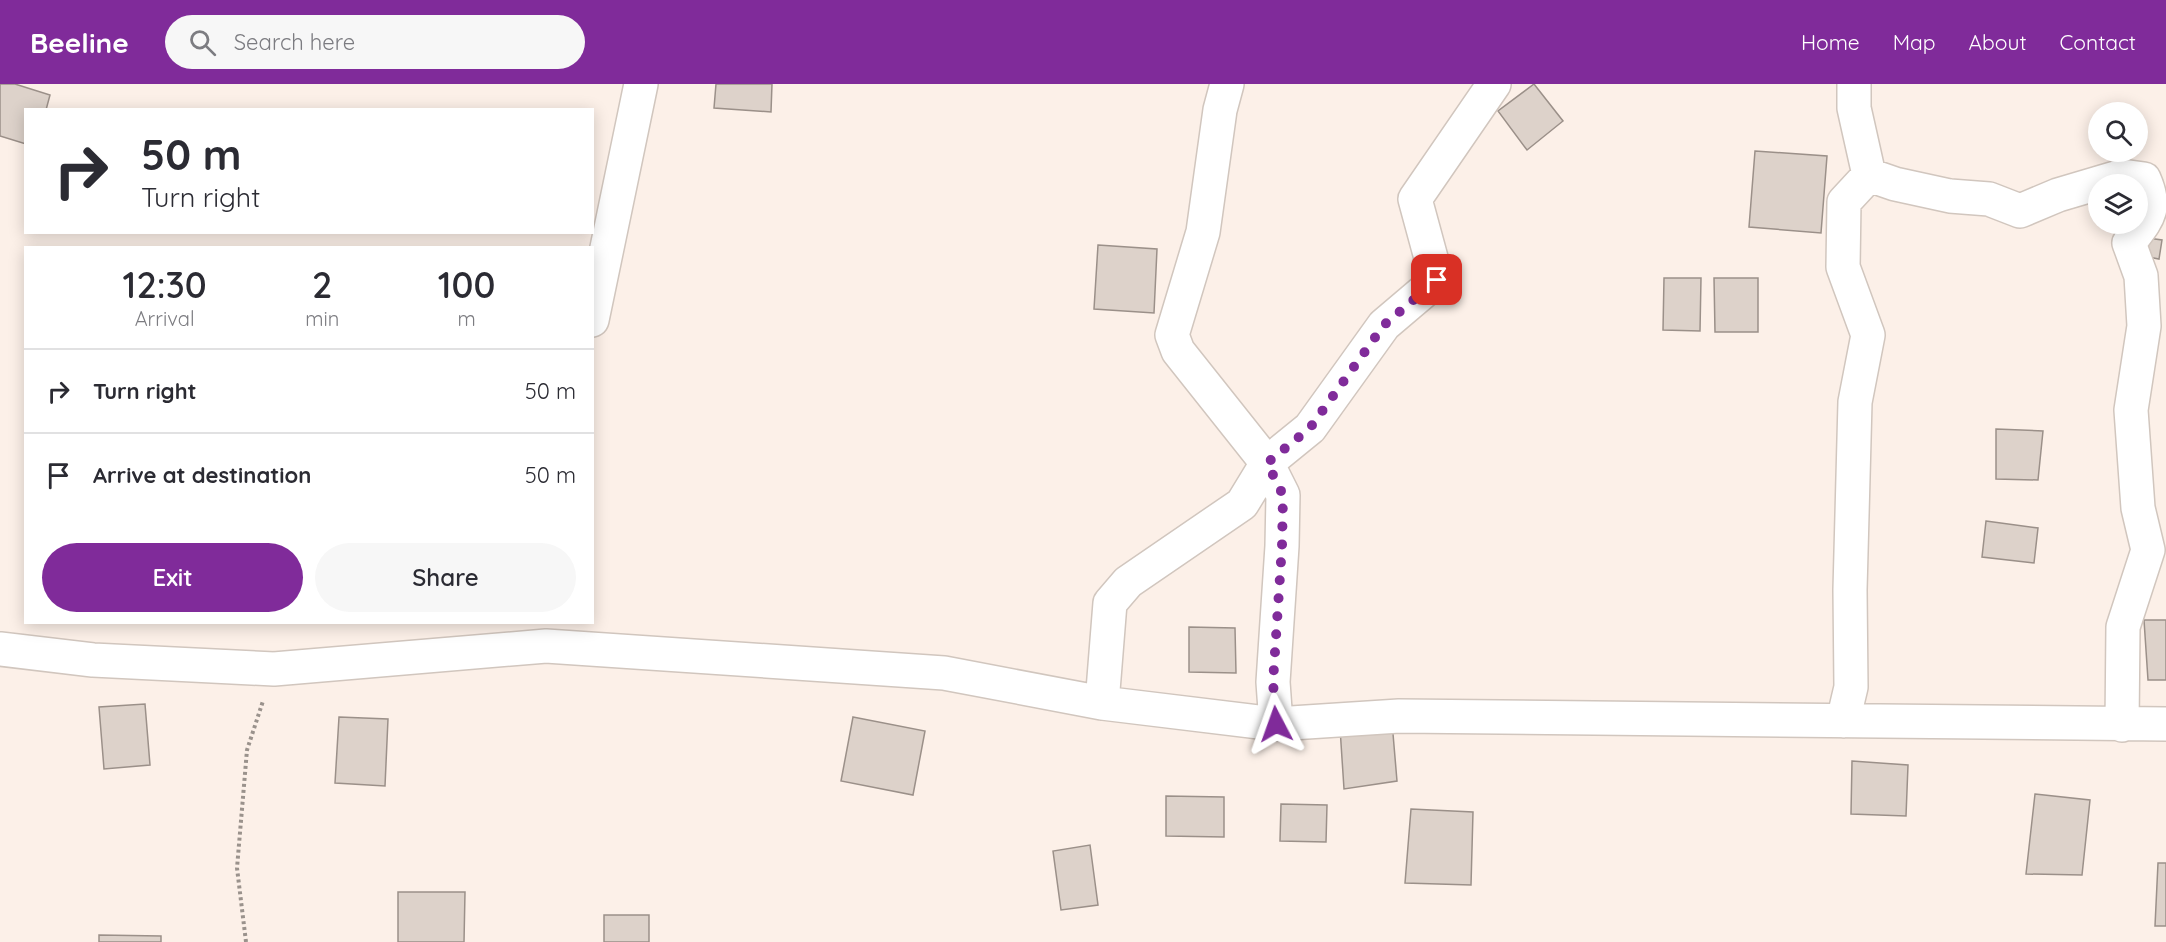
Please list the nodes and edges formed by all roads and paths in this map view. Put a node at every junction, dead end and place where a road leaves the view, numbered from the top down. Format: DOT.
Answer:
graph roads {
  1 [pos="641,84"];
  2 [pos="1227,84"];
  3 [pos="1494,84"];
  4 [pos="1854,84"];
  5 [pos="1869,175"];
  6 [pos="594,310"];
  7 [pos="1267,463"];
  8 [pos="547,634"];
  9 [pos="0,649"];
  10 [pos="273,669"];
  11 [pos="1102,703"];
  12 [pos="1843,722"];
  13 [pos="1276,724"];
  14 [pos="2166,724"];
  15 [pos="2122,725"];
  16 [pos="246,942"];
  1 -- 6 [label="street"];
  2 -- 7 [label="street"];
  3 -- 7 [label="street"];
  4 -- 5 [label="street"];
  5 -- 12 [label="street"];
  5 -- 15 [label="street"];
  7 -- 11 [label="street"];
  7 -- 13 [label="street"];
  8 -- 10 [label="street"];
  8 -- 11 [label="street"];
  9 -- 10 [label="street"];
  10 -- 16 [label="path"];
  11 -- 13 [label="street"];
  12 -- 13 [label="street"];
  12 -- 15 [label="street"];
  14 -- 15 [label="street"];
}
